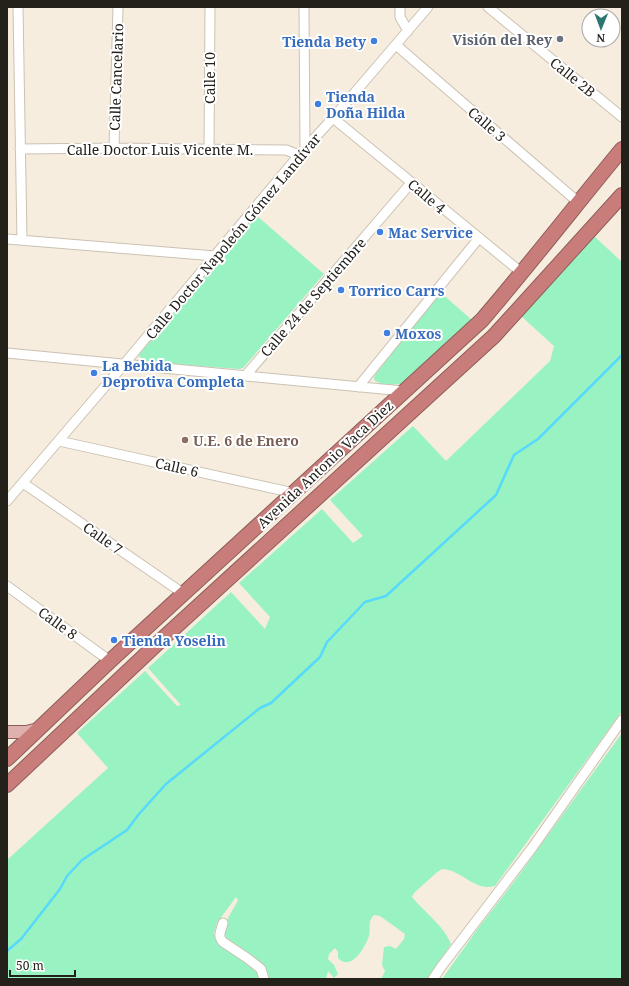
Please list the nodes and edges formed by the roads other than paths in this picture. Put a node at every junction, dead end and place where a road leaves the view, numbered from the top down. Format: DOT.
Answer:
graph roads {
  1 [pos="18,7"];
  2 [pos="118,7"];
  3 [pos="210,7"];
  4 [pos="304,7"];
  5 [pos="400,7"];
  6 [pos="428,7"];
  7 [pos="488,7"];
  8 [pos="408,31"];
  9 [pos="396,46"];
  10 [pos="622,117"];
  11 [pos="333,118"];
  12 [pos="114,148"];
  13 [pos="20,149"];
  14 [pos="209,149"];
  15 [pos="622,149"];
  16 [pos="302,152"];
  17 [pos="411,182"];
  18 [pos="622,195"];
  19 [pos="578,202"];
  20 [pos="479,238"];
  21 [pos="7,239"];
  22 [pos="22,240"];
  23 [pos="215,256"];
  24 [pos="522,274"];
  25 [pos="7,352"];
  26 [pos="125,363"];
  27 [pos="246,375"];
  28 [pos="358,387"];
  29 [pos="403,392"];
  30 [pos="59,441"];
  31 [pos="23,483"];
  32 [pos="294,494"];
  33 [pos="7,501"];
  34 [pos="7,586"];
  35 [pos="184,594"];
  36 [pos="159,642"];
  37 [pos="110,661"];
  38 [pos="622,720"];
  39 [pos="39,728"];
  40 [pos="7,732"];
  41 [pos="7,759"];
  42 [pos="7,785"];
  43 [pos="223,923"];
  44 [pos="264,979"];
  45 [pos="433,979"];
  1 -- 13 [label="street"];
  2 -- 12 [label="street, Calle Cancelario"];
  3 -- 14 [label="street, Calle 10"];
  4 -- 16 [label="street"];
  5 -- 8 [label="street"];
  6 -- 8 [label="street, Calle Doctor Napoleón Gómez Landívar"];
  7 -- 10 [label="street, Calle 2B"];
  8 -- 9 [label="street, Calle Doctor Napoleón Gómez Landívar"];
  9 -- 11 [label="street, Calle Doctor Napoleón Gómez Landívar"];
  9 -- 19 [label="street, Calle 3"];
  11 -- 16 [label="street, Calle Doctor Napoleón Gómez Landívar"];
  11 -- 17 [label="street, Calle 4"];
  12 -- 13 [label="street, Calle Doctor Luis Vicente M."];
  12 -- 14 [label="street, Calle Doctor Luis Vicente M."];
  13 -- 22 [label="street"];
  14 -- 16 [label="street, Calle Doctor Luis Vicente M."];
  15 -- 19 [label="highway, Avenida Antonio Vaca Diez"];
  16 -- 23 [label="street, Calle Doctor Napoleón Gómez Landívar"];
  17 -- 20 [label="street, Calle 4"];
  17 -- 27 [label="street, Calle 24 de Septiembre"];
  18 -- 36 [label="highway, Avenida Antonio Vaca Diez"];
  19 -- 24 [label="highway, Avenida Antonio Vaca Diez"];
  20 -- 24 [label="street, Calle 4"];
  20 -- 28 [label="street"];
  21 -- 22 [label="street"];
  22 -- 23 [label="street"];
  23 -- 26 [label="street, Calle Doctor Napoleón Gómez Landívar"];
  24 -- 29 [label="highway, Avenida Antonio Vaca Diez"];
  25 -- 26 [label="street"];
  26 -- 27 [label="street"];
  26 -- 30 [label="street, Calle Doctor Napoleón Gómez Landívar"];
  27 -- 28 [label="street"];
  28 -- 29 [label="street"];
  29 -- 32 [label="highway, Avenida Antonio Vaca Diez"];
  30 -- 31 [label="street, Calle Doctor Napoleón Gómez Landívar"];
  30 -- 32 [label="street, Calle 6"];
  31 -- 33 [label="street, Calle Doctor Napoleón Gómez Landívar"];
  31 -- 35 [label="street, Calle 7"];
  32 -- 35 [label="highway, Avenida Antonio Vaca Diez"];
  34 -- 37 [label="street, Calle 8"];
  35 -- 36 [label="highway"];
  35 -- 37 [label="highway, Avenida Antonio Vaca Diez"];
  36 -- 42 [label="highway, Avenida Antonio Vaca Diez"];
  37 -- 39 [label="highway, Avenida Antonio Vaca Diez"];
  38 -- 45 [label="street"];
  39 -- 40 [label="main road"];
  39 -- 41 [label="highway, Avenida Antonio Vaca Diez"];
  43 -- 44 [label="street"];
}
